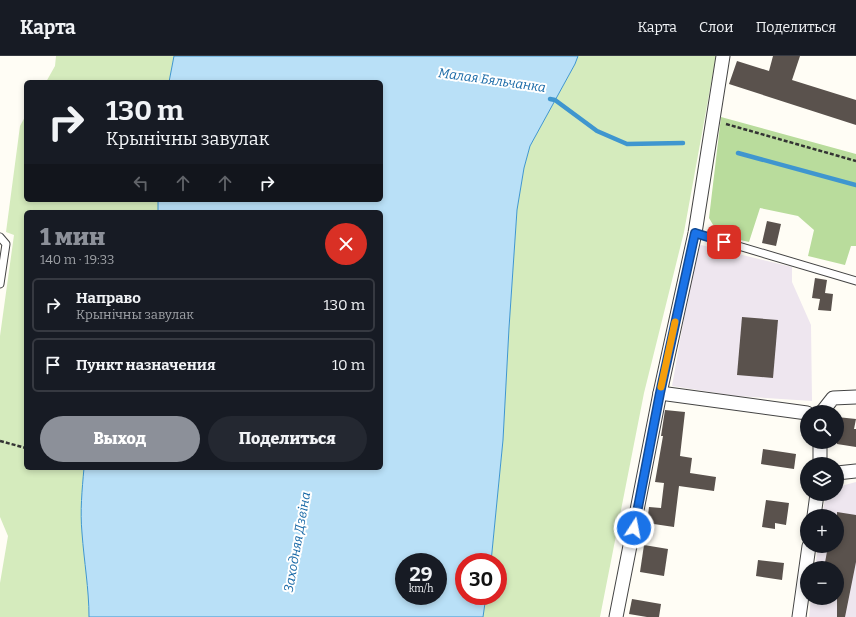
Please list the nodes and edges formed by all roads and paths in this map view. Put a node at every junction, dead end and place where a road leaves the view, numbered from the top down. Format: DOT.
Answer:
graph roads {
  1 [pos="723,56"];
  2 [pos="713,120"];
  3 [pos="856,160"];
  4 [pos="695,233"];
  5 [pos="0,237"];
  6 [pos="856,281"];
  7 [pos="0,284"];
  8 [pos="660,393"];
  9 [pos="856,397"];
  10 [pos="828,405"];
  11 [pos="800,412"];
  12 [pos="0,441"];
  13 [pos="24,447"];
  14 [pos="856,471"];
  15 [pos="844,472"];
  16 [pos="809,553"];
  17 [pos="616,617"];
  18 [pos="799,617"];
  1 -- 2 [label="street"];
  2 -- 3 [label="path"];
  2 -- 4 [label="street"];
  4 -- 6 [label="lane"];
  4 -- 8 [label="street"];
  5 -- 7 [label="lane"];
  8 -- 11 [label="street"];
  8 -- 17 [label="street"];
  9 -- 10 [label="street"];
  12 -- 13 [label="path"];
  14 -- 15 [label="street"];
  16 -- 18 [label="street"];
}
